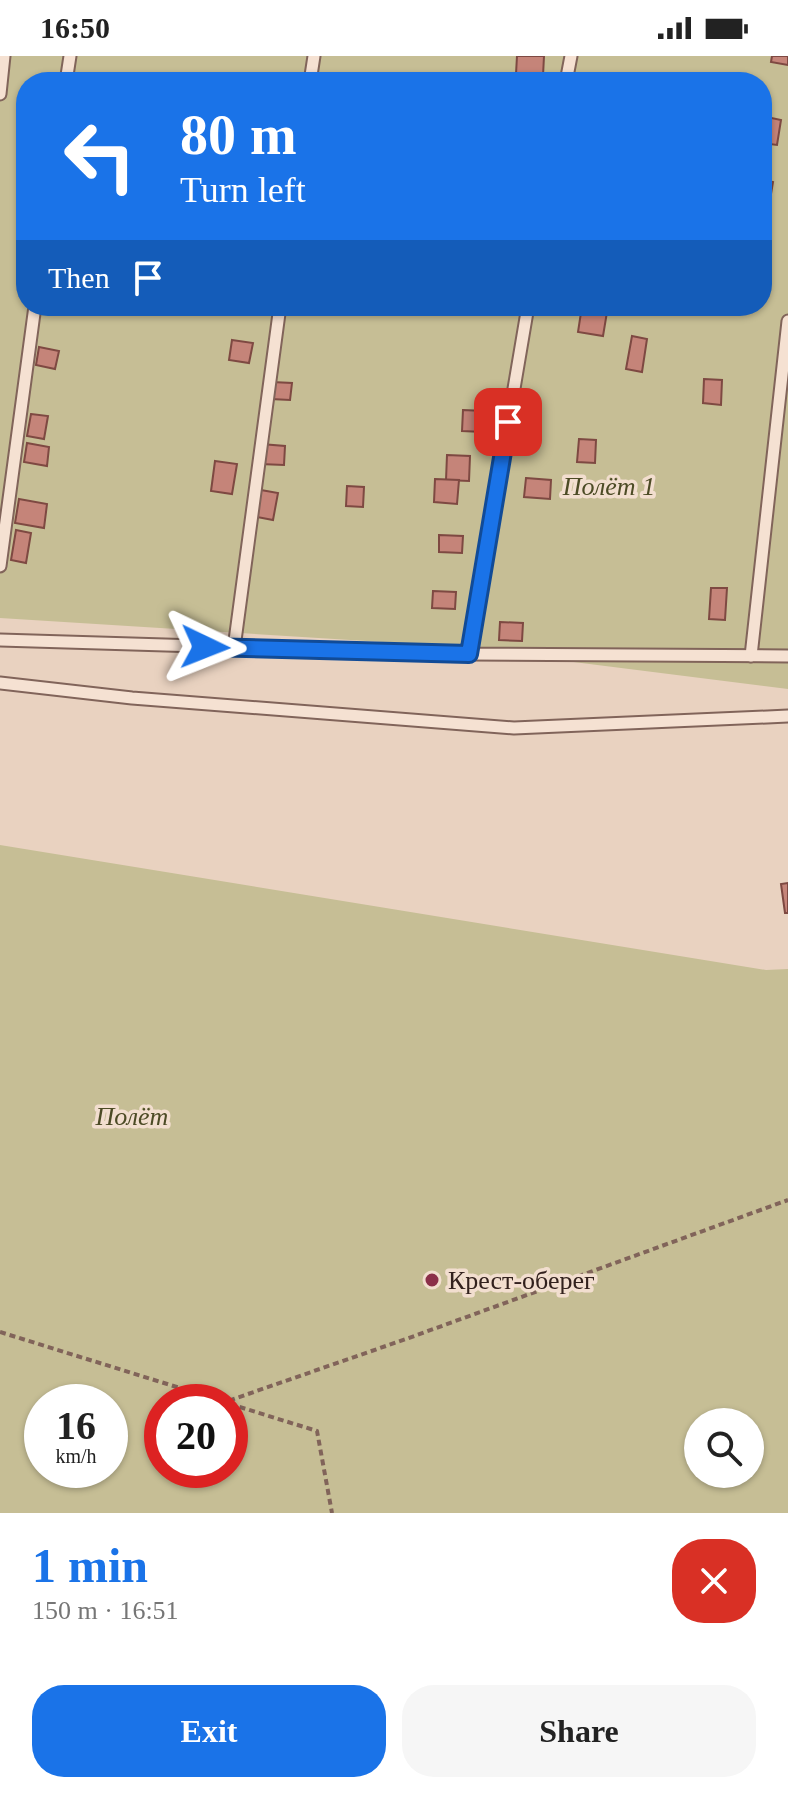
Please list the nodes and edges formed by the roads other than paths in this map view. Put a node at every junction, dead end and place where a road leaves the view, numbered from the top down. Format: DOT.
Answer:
graph roads {
  1 [pos="4,56"];
  2 [pos="0,94"];
  3 [pos="34,316"];
  4 [pos="279,316"];
  5 [pos="526,316"];
  6 [pos="788,321"];
  7 [pos="0,566"];
  8 [pos="0,640"];
  9 [pos="234,648"];
  10 [pos="469,654"];
  11 [pos="751,656"];
  12 [pos="788,656"];
  13 [pos="0,683"];
  14 [pos="788,716"];
  1 -- 2 [label="lane"];
  3 -- 7 [label="lane"];
  4 -- 9 [label="lane"];
  5 -- 10 [label="lane"];
  6 -- 11 [label="lane"];
  8 -- 9 [label="lane"];
  9 -- 10 [label="lane"];
  10 -- 11 [label="lane"];
  11 -- 12 [label="lane"];
  13 -- 14 [label="lane"];
}
